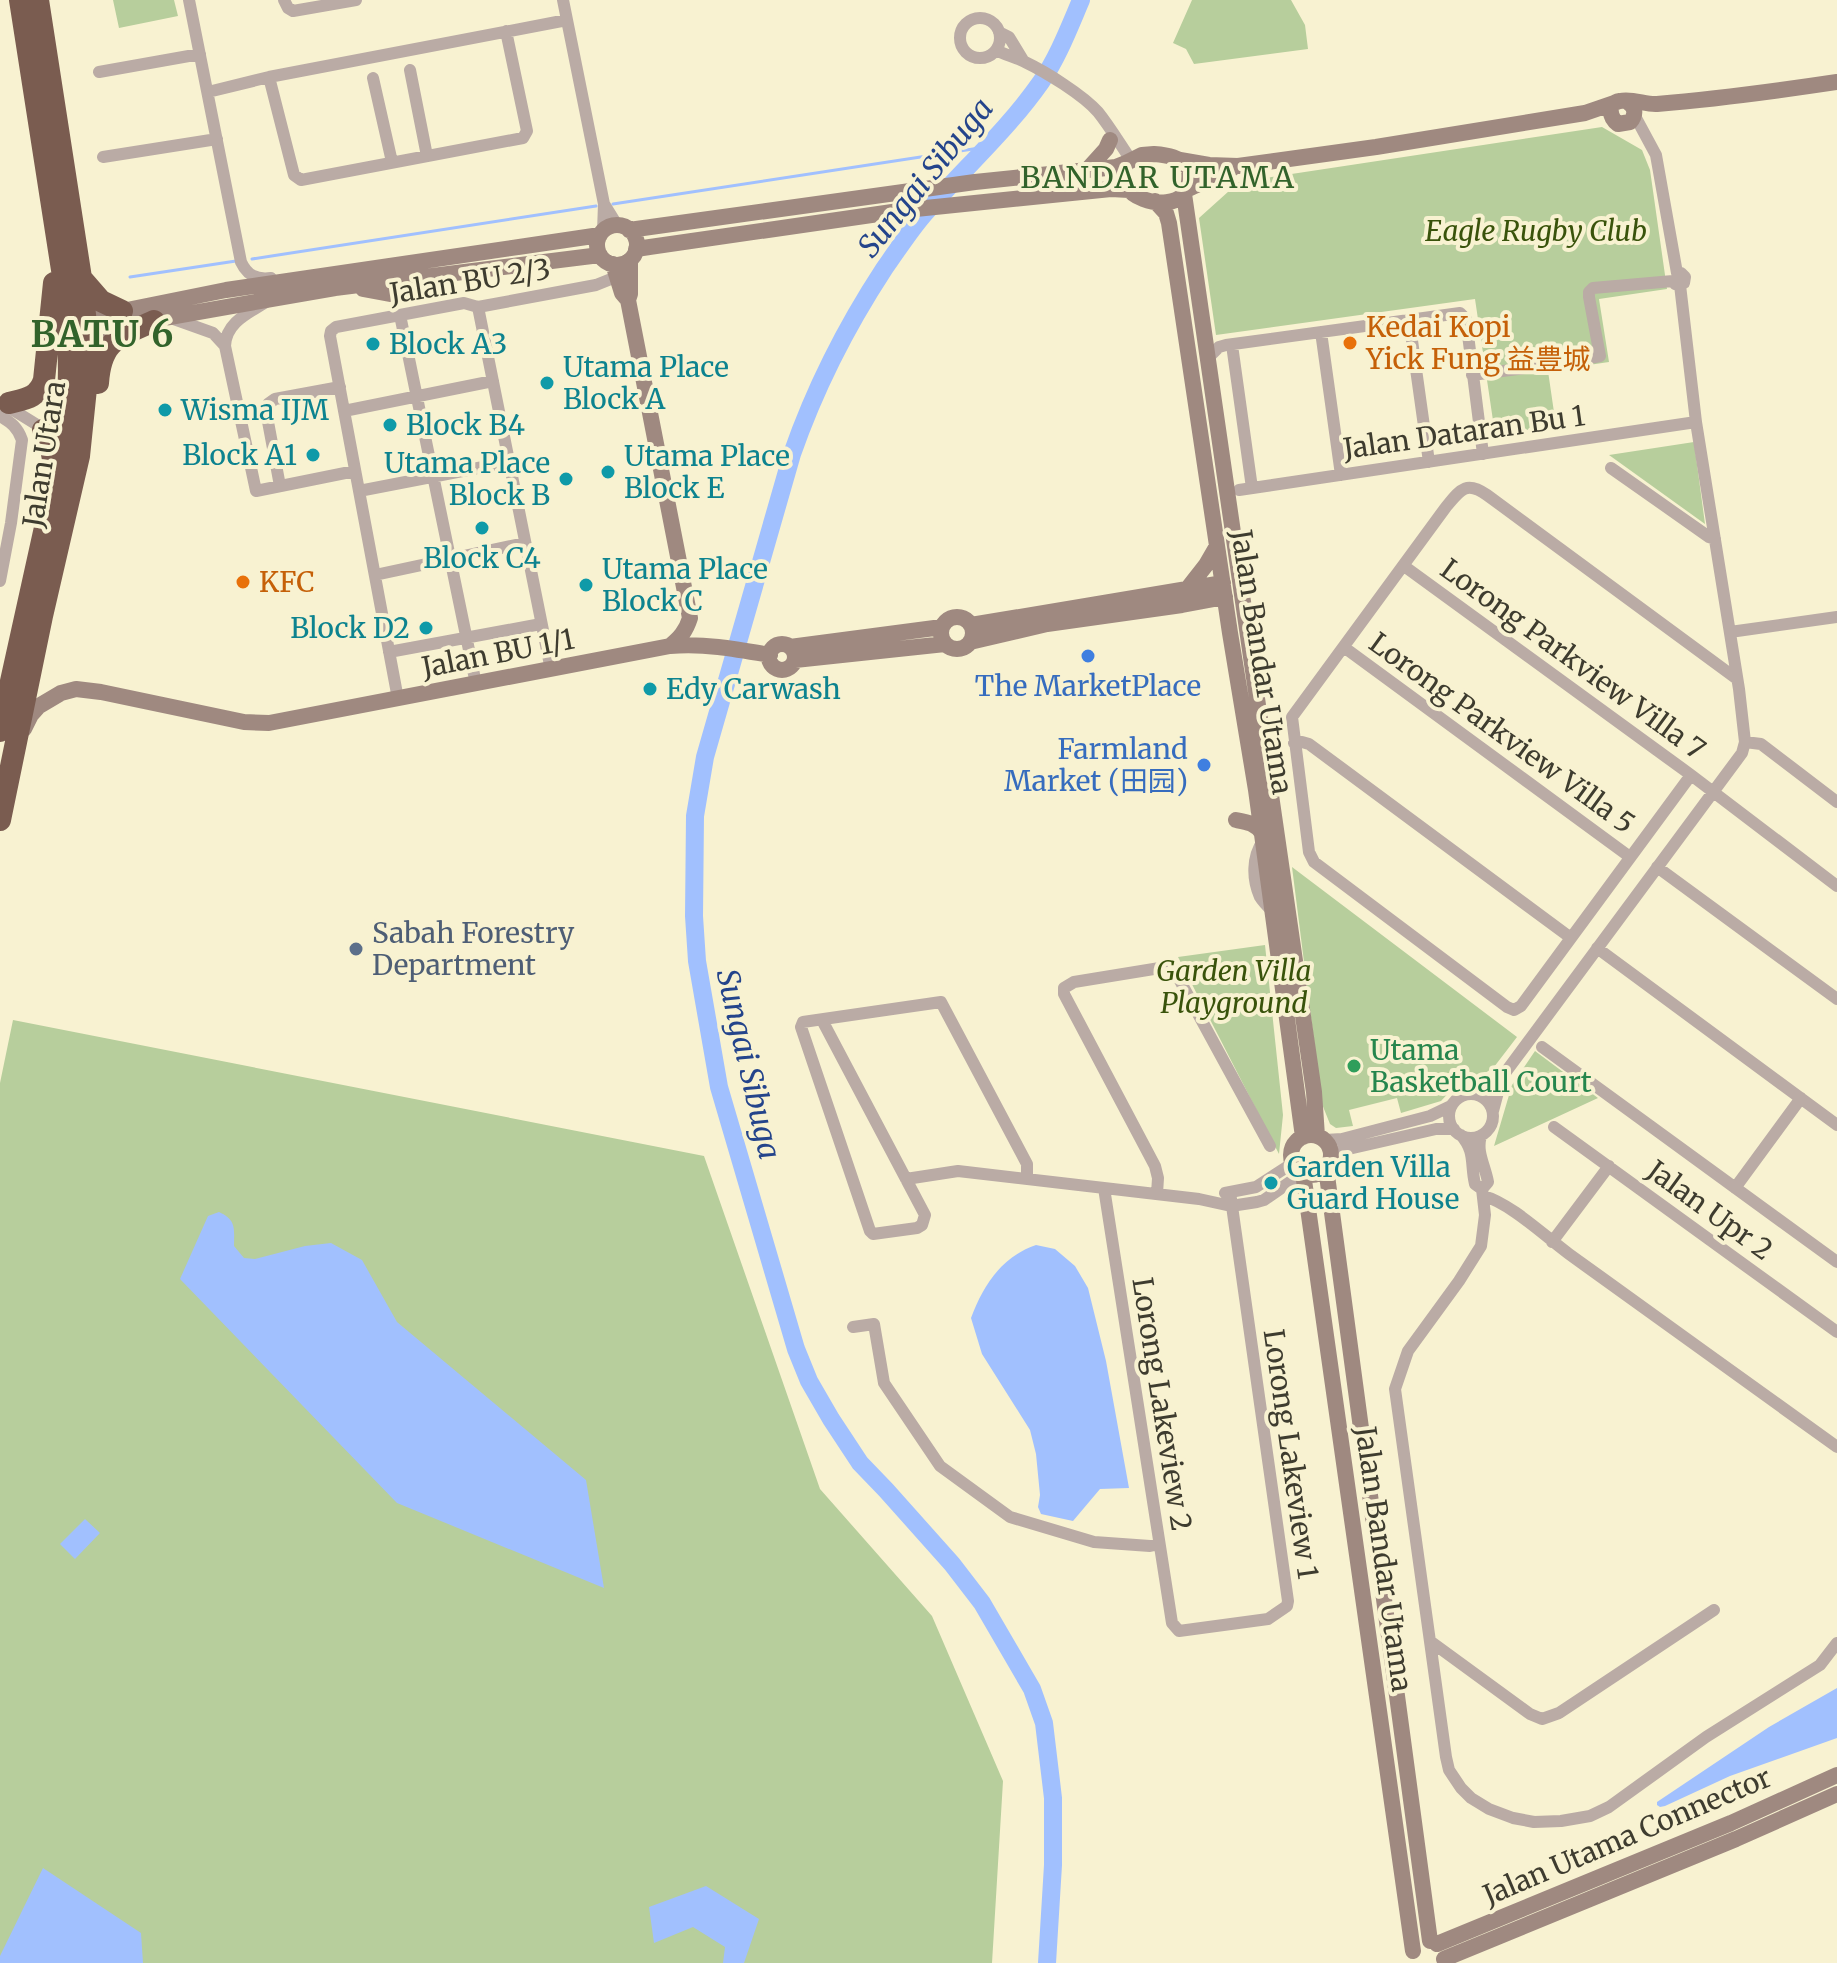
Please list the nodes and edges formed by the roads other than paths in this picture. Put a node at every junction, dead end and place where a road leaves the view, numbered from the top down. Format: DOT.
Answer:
graph roads {
  1 [pos="20,0"];
  2 [pos="38,0"];
  3 [pos="189,0"];
  4 [pos="284,0"];
  5 [pos="356,0"];
  6 [pos="563,0"];
  7 [pos="567,20"];
  8 [pos="506,31"];
  9 [pos="999,32"];
  10 [pos="996,50"];
  11 [pos="200,54"];
  12 [pos="1026,62"];
  13 [pos="410,70"];
  14 [pos="99,72"];
  15 [pos="269,77"];
  16 [pos="373,78"];
  17 [pos="1837,82"];
  18 [pos="208,92"];
  19 [pos="1088,104"];
  20 [pos="1626,106"];
  21 [pos="1585,113"];
  22 [pos="1617,123"];
  23 [pos="217,139"];
  24 [pos="1110,140"];
  25 [pos="1652,146"];
  26 [pos="427,156"];
  27 [pos="103,157"];
  28 [pos="1180,160"];
  29 [pos="1128,161"];
  30 [pos="392,162"];
  31 [pos="1238,166"];
  32 [pos="1087,170"];
  33 [pos="1129,190"];
  34 [pos="1185,192"];
  35 [pos="1155,201"];
  36 [pos="612,230"];
  37 [pos="633,254"];
  38 [pos="59,256"];
  39 [pos="241,262"];
  40 [pos="610,265"];
  41 [pos="81,278"];
  42 [pos="301,278"];
  43 [pos="1677,280"];
  44 [pos="226,290"];
  45 [pos="628,300"];
  46 [pos="268,301"];
  47 [pos="478,307"];
  48 [pos="122,311"];
  49 [pos="400,315"];
  50 [pos="1409,319"];
  51 [pos="162,320"];
  52 [pos="77,326"];
  53 [pos="1321,332"];
  54 [pos="1232,345"];
  55 [pos="225,346"];
  56 [pos="1208,358"];
  57 [pos="88,369"];
  58 [pos="1472,375"];
  59 [pos="493,381"];
  60 [pos="340,387"];
  61 [pos="416,396"];
  62 [pos="2,405"];
  63 [pos="344,411"];
  64 [pos="1696,422"];
  65 [pos="62,433"];
  66 [pos="1483,454"];
  67 [pos="79,456"];
  68 [pos="509,462"];
  69 [pos="1429,462"];
  70 [pos="1611,468"];
  71 [pos="355,471"];
  72 [pos="1341,475"];
  73 [pos="433,477"];
  74 [pos="1225,478"];
  75 [pos="64,484"];
  76 [pos="280,486"];
  77 [pos="1245,489"];
  78 [pos="359,491"];
  79 [pos="1229,505"];
  80 [pos="1715,539"];
  81 [pos="525,543"];
  82 [pos="1217,546"];
  83 [pos="450,559"];
  84 [pos="1404,566"];
  85 [pos="375,575"];
  86 [pos="0,581"];
  87 [pos="1229,588"];
  88 [pos="1192,595"];
  89 [pos="1837,617"];
  90 [pos="689,623"];
  91 [pos="541,624"];
  92 [pos="1730,632"];
  93 [pos="970,633"];
  94 [pos="1230,633"];
  95 [pos="944,635"];
  96 [pos="466,638"];
  97 [pos="709,645"];
  98 [pos="670,646"];
  99 [pos="1345,648"];
  100 [pos="389,652"];
  101 [pos="2,666"];
  102 [pos="551,670"];
  103 [pos="1737,679"];
  104 [pos="476,684"];
  105 [pos="8,691"];
  106 [pos="398,699"];
  107 [pos="8,738"];
  108 [pos="1745,742"];
  109 [pos="1294,743"];
  110 [pos="1691,775"];
  111 [pos="1271,789"];
  112 [pos="1713,792"];
  113 [pos="1837,802"];
  114 [pos="1259,808"];
  115 [pos="0,820"];
  116 [pos="1236,820"];
  117 [pos="1263,837"];
  118 [pos="1630,857"];
  119 [pos="1657,867"];
  120 [pos="1837,886"];
  121 [pos="1604,892"];
  122 [pos="1627,908"];
  123 [pos="1571,938"];
  124 [pos="1597,948"];
  125 [pos="1837,999"];
  126 [pos="822,1020"];
  127 [pos="1542,1047"];
  128 [pos="1502,1077"];
  129 [pos="1469,1094"];
  130 [pos="1801,1098"];
  131 [pos="1451,1106"];
  132 [pos="1493,1111"];
  133 [pos="1837,1125"];
  134 [pos="1554,1127"];
  135 [pos="1457,1132"];
  136 [pos="1481,1136"];
  137 [pos="1270,1146"];
  138 [pos="1320,1147"];
  139 [pos="1476,1159"];
  140 [pos="1609,1166"];
  141 [pos="1298,1168"];
  142 [pos="906,1179"];
  143 [pos="1027,1179"];
  144 [pos="1104,1188"];
  145 [pos="1735,1188"];
  146 [pos="1230,1192"];
  147 [pos="1483,1193"];
  148 [pos="1157,1194"];
  149 [pos="1199,1199"];
  150 [pos="1231,1206"];
  151 [pos="1552,1242"];
  152 [pos="1837,1262"];
  153 [pos="853,1327"];
  154 [pos="1837,1332"];
  155 [pos="1837,1447"];
  156 [pos="1159,1544"];
  157 [pos="1714,1610"];
  158 [pos="1174,1627"];
  159 [pos="1430,1641"];
  160 [pos="1837,1643"];
  161 [pos="1837,1775"];
  162 [pos="1837,1794"];
  163 [pos="1438,1952"];
  164 [pos="1413,1957"];
  1 -- 38 [label="highway, Jalan Utara"];
  2 -- 41 [label="highway, Jalan Utara"];
  3 -- 11 [label="street"];
  4 -- 5 [label="street"];
  6 -- 7 [label="street"];
  7 -- 8 [label="street"];
  7 -- 36 [label="street"];
  8 -- 15 [label="street"];
  8 -- 26 [label="street"];
  9 -- 10 [label="street"];
  9 -- 10 [label="street"];
  9 -- 12 [label="street"];
  10 -- 12 [label="street"];
  11 -- 14 [label="street"];
  11 -- 18 [label="street"];
  12 -- 19 [label="street"];
  13 -- 26 [label="street"];
  15 -- 18 [label="street"];
  15 -- 30 [label="street"];
  16 -- 30 [label="street"];
  17 -- 20 [label="street"];
  18 -- 23 [label="street"];
  19 -- 24 [label="street"];
  19 -- 29 [label="street"];
  20 -- 21 [label="street"];
  20 -- 22 [label="street"];
  20 -- 25 [label="street"];
  21 -- 22 [label="street"];
  21 -- 31 [label="street"];
  22 -- 25 [label="street"];
  23 -- 27 [label="street"];
  23 -- 39 [label="street"];
  24 -- 29 [label="street"];
  24 -- 32 [label="street"];
  25 -- 43 [label="street"];
  26 -- 30 [label="street"];
  28 -- 29 [label="street"];
  28 -- 31 [label="street"];
  28 -- 34 [label="street"];
  29 -- 32 [label="street"];
  29 -- 33 [label="street"];
  31 -- 34 [label="street"];
  32 -- 36 [label="street"];
  33 -- 35 [label="street"];
  33 -- 37 [label="street"];
  34 -- 35 [label="street"];
  34 -- 56 [label="street, Jalan Bandar Utama"];
  35 -- 82 [label="street, Jalan Bandar Utama"];
  36 -- 37 [label="street"];
  36 -- 40 [label="street"];
  36 -- 42 [label="street"];
  37 -- 40 [label="street"];
  37 -- 45 [label="street"];
  38 -- 52 [label="highway, Jalan Utara"];
  38 -- 62 [label="highway"];
  39 -- 42 [label="street"];
  39 -- 44 [label="street"];
  40 -- 45 [label="street"];
  40 -- 46 [label="street"];
  40 -- 47 [label="street, Jalan BU 2/3"];
  41 -- 48 [label="highway"];
  41 -- 52 [label="highway, Jalan Utara"];
  42 -- 44 [label="street"];
  43 -- 58 [label="street"];
  43 -- 64 [label="street"];
  44 -- 48 [label="street"];
  45 -- 90 [label="street"];
  46 -- 51 [label="street"];
  46 -- 55 [label="street"];
  47 -- 49 [label="street, Jalan BU 2/3"];
  47 -- 59 [label="street"];
  48 -- 52 [label="street"];
  49 -- 60 [label="street, Jalan BU 2/3"];
  49 -- 61 [label="street"];
  50 -- 53 [label="street"];
  50 -- 58 [label="street"];
  50 -- 69 [label="street"];
  51 -- 52 [label="street"];
  51 -- 55 [label="street"];
  51 -- 75 [label="highway"];
  52 -- 57 [label="highway, Jalan Utara"];
  52 -- 65 [label="highway, Jalan Utara"];
  53 -- 54 [label="street"];
  53 -- 72 [label="street"];
  54 -- 56 [label="street"];
  54 -- 77 [label="street"];
  55 -- 76 [label="street"];
  56 -- 74 [label="street, Jalan Bandar Utama"];
  57 -- 65 [label="highway"];
  57 -- 67 [label="highway, Jalan Utara"];
  58 -- 66 [label="street"];
  59 -- 61 [label="street"];
  59 -- 68 [label="street"];
  60 -- 63 [label="street"];
  60 -- 76 [label="street"];
  61 -- 63 [label="street"];
  61 -- 73 [label="street"];
  62 -- 65 [label="street"];
  62 -- 65 [label="street"];
  62 -- 86 [label="street"];
  63 -- 71 [label="street"];
  64 -- 66 [label="street, Jalan Dataran Bu 1"];
  64 -- 80 [label="street"];
  65 -- 67 [label="highway"];
  65 -- 75 [label="highway"];
  66 -- 69 [label="street, Jalan Dataran Bu 1"];
  67 -- 75 [label="highway, Jalan Utara"];
  68 -- 73 [label="street"];
  68 -- 81 [label="street"];
  69 -- 72 [label="street, Jalan Dataran Bu 1"];
  70 -- 80 [label="street"];
  71 -- 76 [label="street"];
  71 -- 78 [label="street"];
  72 -- 77 [label="street, Jalan Dataran Bu 1"];
  73 -- 78 [label="street"];
  73 -- 83 [label="street"];
  74 -- 77 [label="street"];
  74 -- 79 [label="street, Jalan Bandar Utama"];
  75 -- 105 [label="highway, Jalan Utara"];
  75 -- 107 [label="highway, Jalan Utara"];
  77 -- 79 [label="street"];
  78 -- 85 [label="street"];
  79 -- 87 [label="street, Jalan Bandar Utama"];
  80 -- 92 [label="street"];
  81 -- 83 [label="street"];
  81 -- 91 [label="street"];
  82 -- 87 [label="street, Jalan Bandar Utama"];
  82 -- 88 [label="street"];
  83 -- 85 [label="street"];
  83 -- 96 [label="street"];
  84 -- 99 [label="street"];
  84 -- 103 [label="street"];
  84 -- 110 [label="street, Lorong Parkview Villa 7"];
  85 -- 100 [label="street"];
  87 -- 88 [label="street"];
  87 -- 94 [label="street, Jalan Bandar Utama"];
  87 -- 111 [label="street"];
  88 -- 93 [label="street"];
  88 -- 93 [label="street"];
  88 -- 94 [label="street"];
  89 -- 92 [label="street"];
  90 -- 97 [label="street"];
  90 -- 98 [label="street"];
  91 -- 96 [label="street"];
  91 -- 102 [label="street"];
  92 -- 103 [label="street"];
  93 -- 95 [label="street"];
  93 -- 95 [label="street"];
  94 -- 114 [label="street, Jalan Bandar Utama"];
  95 -- 97 [label="street, Jalan BU 1/1"];
  96 -- 100 [label="street"];
  96 -- 104 [label="street"];
  97 -- 98 [label="street, Jalan BU 1/1"];
  98 -- 102 [label="street, Jalan BU 1/1"];
  99 -- 109 [label="street"];
  99 -- 118 [label="street, Lorong Parkview Villa 5"];
  100 -- 106 [label="street"];
  101 -- 105 [label="street"];
  102 -- 104 [label="street, Jalan BU 1/1"];
  103 -- 108 [label="street"];
  104 -- 106 [label="street, Jalan BU 1/1"];
  105 -- 107 [label="highway, Jalan Utara"];
  106 -- 107 [label="street, Jalan BU 1/1"];
  107 -- 115 [label="highway, Jalan Utara"];
  108 -- 112 [label="street"];
  108 -- 113 [label="street"];
  109 -- 123 [label="street"];
  109 -- 123 [label="street"];
  110 -- 112 [label="street, Lorong Parkview Villa 7"];
  110 -- 118 [label="street"];
  111 -- 114 [label="street"];
  111 -- 138 [label="street"];
  112 -- 119 [label="street"];
  112 -- 120 [label="street, Lorong Parkview Villa 7"];
  114 -- 117 [label="street, Jalan Bandar Utama"];
  116 -- 117 [label="street"];
  117 -- 138 [label="street, Jalan Bandar Utama"];
  118 -- 121 [label="street"];
  119 -- 122 [label="street"];
  119 -- 125 [label="street"];
  121 -- 122 [label="street"];
  121 -- 123 [label="street"];
  122 -- 124 [label="street"];
  124 -- 128 [label="street"];
  124 -- 130 [label="street"];
  126 -- 142 [label="street"];
  126 -- 142 [label="street"];
  126 -- 143 [label="street"];
  127 -- 145 [label="street"];
  128 -- 129 [label="street"];
  128 -- 132 [label="street"];
  129 -- 131 [label="street"];
  129 -- 132 [label="street"];
  130 -- 133 [label="street"];
  130 -- 145 [label="street"];
  131 -- 135 [label="street"];
  131 -- 138 [label="street"];
  132 -- 136 [label="street"];
  134 -- 140 [label="street, Jalan Upr 2"];
  135 -- 136 [label="street"];
  135 -- 138 [label="street"];
  135 -- 139 [label="street"];
  136 -- 139 [label="street"];
  137 -- 148 [label="street"];
  138 -- 141 [label="street"];
  138 -- 141 [label="street, Jalan Bandar Utama"];
  138 -- 163 [label="street, Jalan Bandar Utama"];
  139 -- 147 [label="street"];
  140 -- 151 [label="street"];
  140 -- 154 [label="street, Jalan Upr 2"];
  141 -- 146 [label="street"];
  141 -- 150 [label="street"];
  141 -- 164 [label="street, Jalan Bandar Utama"];
  142 -- 143 [label="street"];
  143 -- 144 [label="street"];
  144 -- 148 [label="street"];
  144 -- 156 [label="street, Lorong Lakeview 2"];
  145 -- 152 [label="street"];
  146 -- 149 [label="street"];
  146 -- 150 [label="street, Lorong Lakeview 1"];
  147 -- 151 [label="street"];
  147 -- 159 [label="street"];
  148 -- 149 [label="street"];
  149 -- 150 [label="street"];
  150 -- 158 [label="street, Lorong Lakeview 1"];
  151 -- 155 [label="street"];
  153 -- 156 [label="street"];
  156 -- 158 [label="street, Lorong Lakeview 2"];
  157 -- 159 [label="street"];
  159 -- 160 [label="street"];
  161 -- 163 [label="street, Jalan Utama Connector"];
  162 -- 163 [label="street, Jalan Utama Connector"];
  163 -- 164 [label="street, Jalan Utama Connector"];
}
